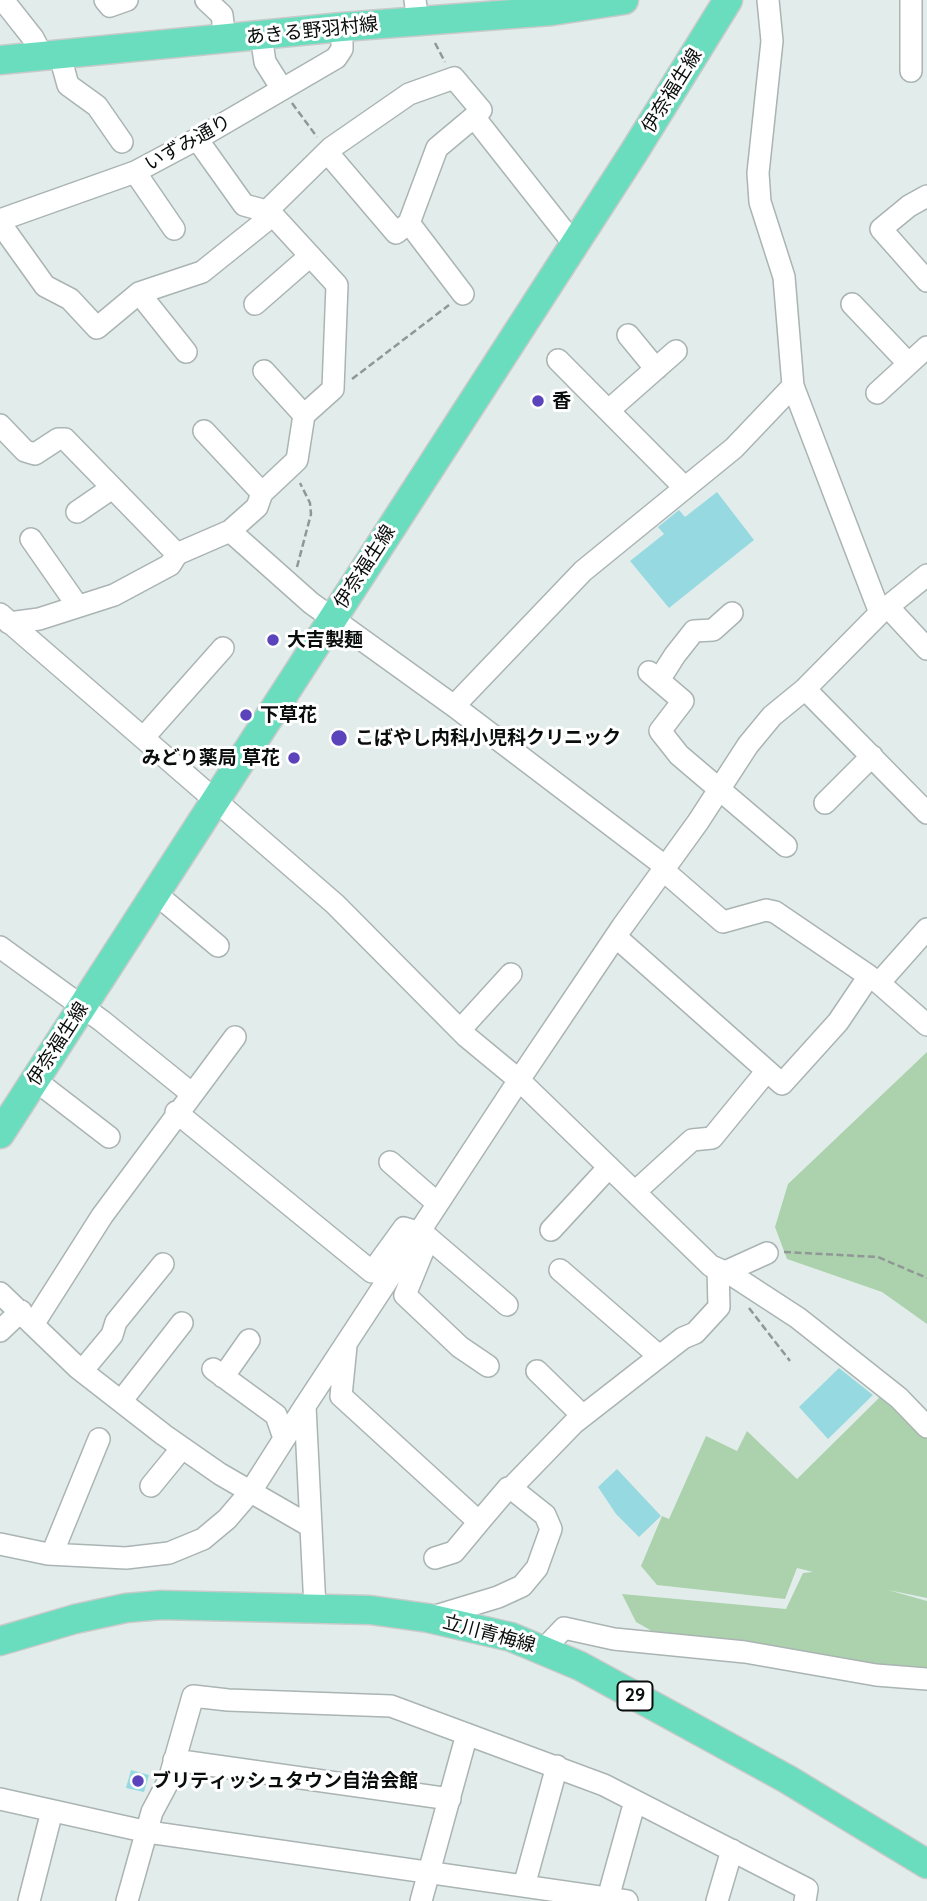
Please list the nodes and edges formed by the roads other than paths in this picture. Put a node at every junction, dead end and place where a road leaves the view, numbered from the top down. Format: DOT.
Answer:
graph roads {
  1 [pos="3,0"];
  2 [pos="105,0"];
  3 [pos="127,0"];
  4 [pos="206,0"];
  5 [pos="624,0"];
  6 [pos="728,0"];
  7 [pos="768,0"];
  8 [pos="911,0"];
  9 [pos="551,5"];
  10 [pos="421,19"];
  11 [pos="342,27"];
  12 [pos="261,36"];
  13 [pos="225,40"];
  14 [pos="52,57"];
  15 [pos="0,60"];
  16 [pos="911,71"];
  17 [pos="282,89"];
  18 [pos="474,117"];
  19 [pos="197,139"];
  20 [pos="122,142"];
  21 [pos="327,152"];
  22 [pos="135,172"];
  23 [pos="918,201"];
  24 [pos="271,214"];
  25 [pos="0,222"];
  26 [pos="409,223"];
  27 [pos="174,229"];
  28 [pos="574,244"];
  29 [pos="310,256"];
  30 [pos="927,281"];
  31 [pos="139,293"];
  32 [pos="463,294"];
  33 [pos="255,304"];
  34 [pos="852,304"];
  35 [pos="628,335"];
  36 [pos="927,347"];
  37 [pos="676,351"];
  38 [pos="186,352"];
  39 [pos="558,360"];
  40 [pos="908,363"];
  41 [pos="656,369"];
  42 [pos="264,371"];
  43 [pos="793,386"];
  44 [pos="877,393"];
  45 [pos="609,410"];
  46 [pos="304,415"];
  47 [pos="0,425"];
  48 [pos="204,431"];
  49 [pos="112,488"];
  50 [pos="685,488"];
  51 [pos="262,493"];
  52 [pos="78,512"];
  53 [pos="230,531"];
  54 [pos="31,539"];
  55 [pos="177,555"];
  56 [pos="927,575"];
  57 [pos="77,605"];
  58 [pos="884,610"];
  59 [pos="732,613"];
  60 [pos="5,618"];
  61 [pos="331,619"];
  62 [pos="223,648"];
  63 [pos="927,649"];
  64 [pos="805,690"];
  65 [pos="454,706"];
  66 [pos="144,737"];
  67 [pos="872,756"];
  68 [pos="718,788"];
  69 [pos="217,799"];
  70 [pos="825,803"];
  71 [pos="927,813"];
  72 [pos="786,846"];
  73 [pos="664,868"];
  74 [pos="155,893"];
  75 [pos="927,929"];
  76 [pos="616,937"];
  77 [pos="218,946"];
  78 [pos="0,947"];
  79 [pos="511,974"];
  80 [pos="874,979"];
  81 [pos="82,1007"];
  82 [pos="927,1025"];
  83 [pos="460,1030"];
  84 [pos="235,1037"];
  85 [pos="766,1072"];
  86 [pos="35,1080"];
  87 [pos="519,1080"];
  88 [pos="191,1093"];
  89 [pos="176,1112"];
  90 [pos="0,1134"];
  91 [pos="108,1137"];
  92 [pos="390,1162"];
  93 [pos="609,1167"];
  94 [pos="636,1191"];
  95 [pos="437,1203"];
  96 [pos="551,1230"];
  97 [pos="418,1233"];
  98 [pos="767,1253"];
  99 [pos="163,1264"];
  100 [pos="560,1270"];
  101 [pos="722,1271"];
  102 [pos="0,1293"];
  103 [pos="507,1305"];
  104 [pos="27,1317"];
  105 [pos="182,1323"];
  106 [pos="0,1331"];
  107 [pos="249,1340"];
  108 [pos="346,1342"];
  109 [pos="659,1356"];
  110 [pos="488,1366"];
  111 [pos="82,1371"];
  112 [pos="537,1371"];
  113 [pos="122,1401"];
  114 [pos="305,1406"];
  115 [pos="919,1407"];
  116 [pos="583,1416"];
  117 [pos="927,1427"];
  118 [pos="284,1438"];
  119 [pos="99,1439"];
  120 [pos="182,1448"];
  121 [pos="151,1486"];
  122 [pos="512,1488"];
  123 [pos="251,1491"];
  124 [pos="479,1522"];
  125 [pos="310,1526"];
  126 [pos="0,1544"];
  127 [pos="52,1554"];
  128 [pos="435,1558"];
  129 [pos="315,1608"];
  130 [pos="428,1618"];
  131 [pos="0,1641"];
  132 [pos="544,1649"];
  133 [pos="927,1679"];
  134 [pos="467,1734"];
  135 [pos="174,1760"];
  136 [pos="557,1766"];
  137 [pos="0,1799"];
  138 [pos="450,1799"];
  139 [pos="635,1801"];
  140 [pos="51,1811"];
  141 [pos="148,1832"];
  142 [pos="732,1850"];
  143 [pos="927,1864"];
  144 [pos="429,1873"];
  145 [pos="524,1886"];
  146 [pos="617,1900"];
  147 [pos="29,1901"];
  148 [pos="127,1901"];
  149 [pos="421,1901"];
  150 [pos="717,1901"];
  151 [pos="805,1901"];
  1 -- 14 [label="street"];
  2 -- 3 [label="street"];
  4 -- 13 [label="street"];
  5 -- 9 [label="main road, あきる野羽村線"];
  6 -- 28 [label="main road, 伊奈福生線"];
  7 -- 43 [label="street"];
  8 -- 16 [label="street"];
  9 -- 10 [label="main road, あきる野羽村線"];
  10 -- 11 [label="main road, あきる野羽村線"];
  11 -- 12 [label="main road, あきる野羽村線"];
  11 -- 17 [label="street, いずみ通り"];
  12 -- 13 [label="main road, あきる野羽村線"];
  12 -- 17 [label="street"];
  13 -- 14 [label="main road, あきる野羽村線"];
  14 -- 15 [label="main road, あきる野羽村線"];
  14 -- 20 [label="street"];
  17 -- 19 [label="street, いずみ通り"];
  18 -- 21 [label="street"];
  18 -- 26 [label="street"];
  18 -- 28 [label="street"];
  19 -- 22 [label="street, いずみ通り"];
  19 -- 24 [label="street"];
  21 -- 24 [label="street"];
  21 -- 26 [label="street"];
  22 -- 25 [label="street, いずみ通り"];
  22 -- 27 [label="street"];
  23 -- 30 [label="street"];
  24 -- 29 [label="street"];
  24 -- 31 [label="street"];
  25 -- 31 [label="street"];
  26 -- 32 [label="street"];
  28 -- 61 [label="main road, 伊奈福生線"];
  29 -- 33 [label="street"];
  29 -- 46 [label="street"];
  31 -- 38 [label="street"];
  34 -- 40 [label="street"];
  35 -- 41 [label="street"];
  36 -- 40 [label="street"];
  37 -- 41 [label="street"];
  39 -- 45 [label="street"];
  40 -- 44 [label="street"];
  41 -- 45 [label="street"];
  42 -- 46 [label="street"];
  43 -- 50 [label="street"];
  43 -- 58 [label="street"];
  45 -- 50 [label="street"];
  46 -- 51 [label="street"];
  47 -- 49 [label="street"];
  48 -- 51 [label="street"];
  49 -- 52 [label="street"];
  49 -- 55 [label="street"];
  50 -- 65 [label="street"];
  51 -- 53 [label="street"];
  53 -- 55 [label="street"];
  53 -- 61 [label="street"];
  54 -- 57 [label="street"];
  55 -- 57 [label="street"];
  56 -- 58 [label="street"];
  57 -- 60 [label="street"];
  58 -- 63 [label="street"];
  58 -- 64 [label="street"];
  59 -- 68 [label="street"];
  60 -- 66 [label="street"];
  61 -- 65 [label="street"];
  61 -- 69 [label="main road, 伊奈福生線"];
  62 -- 66 [label="street"];
  64 -- 67 [label="street"];
  64 -- 68 [label="street"];
  65 -- 73 [label="street"];
  66 -- 69 [label="street"];
  67 -- 70 [label="street"];
  67 -- 71 [label="street"];
  68 -- 72 [label="street"];
  68 -- 73 [label="street"];
  69 -- 74 [label="main road, 伊奈福生線"];
  69 -- 83 [label="street"];
  73 -- 76 [label="street"];
  73 -- 80 [label="street"];
  74 -- 77 [label="street"];
  74 -- 81 [label="main road, 伊奈福生線"];
  75 -- 80 [label="street"];
  76 -- 85 [label="street"];
  76 -- 87 [label="street"];
  78 -- 81 [label="street"];
  79 -- 83 [label="street"];
  80 -- 82 [label="street"];
  80 -- 85 [label="street"];
  81 -- 86 [label="main road, 伊奈福生線"];
  81 -- 88 [label="street"];
  83 -- 87 [label="street"];
  84 -- 88 [label="street"];
  85 -- 94 [label="street"];
  86 -- 90 [label="main road, 伊奈福生線"];
  86 -- 91 [label="street"];
  87 -- 93 [label="street"];
  87 -- 95 [label="street"];
  88 -- 89 [label="street"];
  89 -- 97 [label="street"];
  89 -- 104 [label="street"];
  92 -- 95 [label="street"];
  93 -- 94 [label="street"];
  93 -- 96 [label="street"];
  94 -- 101 [label="street"];
  95 -- 97 [label="street"];
  97 -- 103 [label="street"];
  97 -- 108 [label="street"];
  97 -- 110 [label="street"];
  98 -- 101 [label="street"];
  99 -- 111 [label="street"];
  100 -- 109 [label="street"];
  101 -- 109 [label="street"];
  101 -- 115 [label="street"];
  102 -- 104 [label="street"];
  104 -- 106 [label="street"];
  104 -- 111 [label="street"];
  105 -- 113 [label="street"];
  107 -- 118 [label="street"];
  108 -- 114 [label="street"];
  108 -- 124 [label="street"];
  109 -- 116 [label="street"];
  111 -- 113 [label="street"];
  112 -- 116 [label="street"];
  113 -- 120 [label="street"];
  114 -- 118 [label="street"];
  114 -- 125 [label="street"];
  115 -- 117 [label="street"];
  116 -- 122 [label="street"];
  118 -- 123 [label="street"];
  119 -- 127 [label="street"];
  120 -- 121 [label="street"];
  120 -- 123 [label="street"];
  122 -- 124 [label="street"];
  122 -- 130 [label="street"];
  123 -- 125 [label="street"];
  123 -- 127 [label="street"];
  124 -- 128 [label="street"];
  125 -- 129 [label="street"];
  126 -- 127 [label="street"];
  129 -- 130 [label="main road, 立川青梅線 / 29"];
  129 -- 131 [label="main road, 立川青梅線 / 29"];
  130 -- 132 [label="main road, 立川青梅線 / 29"];
  132 -- 133 [label="street"];
  132 -- 143 [label="main road, 立川青梅線 / 29"];
  134 -- 135 [label="street"];
  134 -- 136 [label="street"];
  134 -- 138 [label="street"];
  135 -- 138 [label="street"];
  135 -- 141 [label="street"];
  136 -- 139 [label="street"];
  136 -- 145 [label="street"];
  137 -- 140 [label="street"];
  138 -- 144 [label="street"];
  139 -- 142 [label="street"];
  139 -- 146 [label="street"];
  140 -- 141 [label="street"];
  140 -- 147 [label="street"];
  141 -- 144 [label="street"];
  141 -- 148 [label="street"];
  142 -- 150 [label="street"];
  142 -- 151 [label="street"];
  144 -- 145 [label="street"];
  144 -- 149 [label="street"];
  145 -- 146 [label="street"];
}
